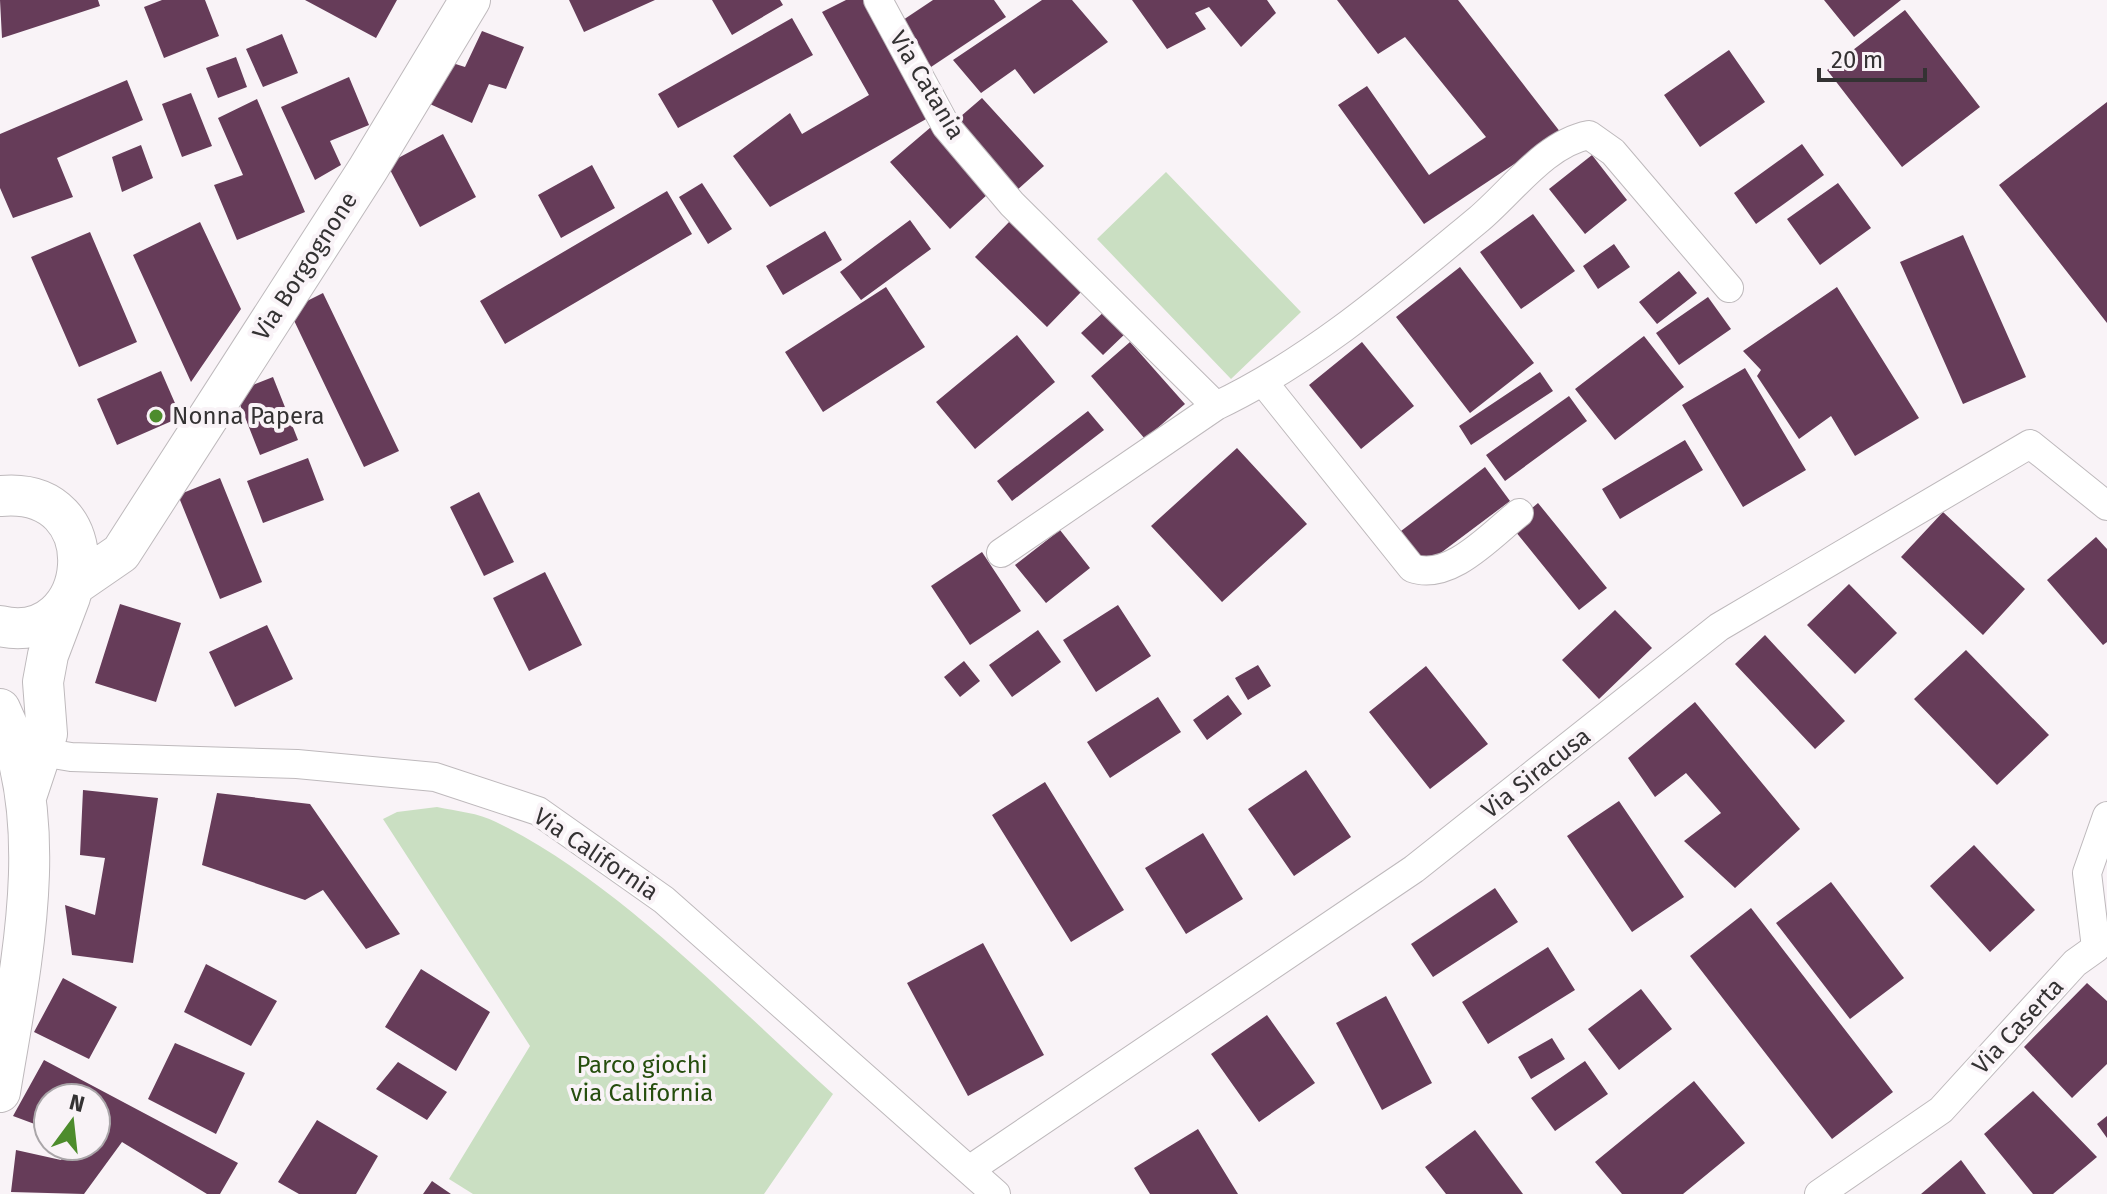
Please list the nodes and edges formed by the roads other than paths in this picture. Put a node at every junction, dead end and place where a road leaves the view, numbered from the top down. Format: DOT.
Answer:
graph roads {
  1 [pos="470,0"];
  2 [pos="878,0"];
  3 [pos="1729,288"];
  4 [pos="1264,383"];
  5 [pos="1216,406"];
  6 [pos="0,496"];
  7 [pos="2107,506"];
  8 [pos="1519,513"];
  9 [pos="64,518"];
  10 [pos="136,530"];
  11 [pos="1001,553"];
  12 [pos="73,590"];
  13 [pos="0,626"];
  14 [pos="4,718"];
  15 [pos="44,743"];
  16 [pos="25,801"];
  17 [pos="2107,816"];
  18 [pos="2102,949"];
  19 [pos="0,1092"];
  20 [pos="969,1170"];
  21 [pos="1851,1184"];
  22 [pos="996,1194"];
  23 [pos="1819,1194"];
  1 -- 10 [label="street, Via Borgognone"];
  2 -- 5 [label="street, Via Catania"];
  3 -- 4 [label="street"];
  4 -- 5 [label="street"];
  4 -- 8 [label="street"];
  5 -- 11 [label="street"];
  6 -- 9 [label="street"];
  7 -- 20 [label="street, Via Siracusa"];
  9 -- 10 [label="street"];
  9 -- 12 [label="street"];
  10 -- 12 [label="street, Via Borgognone"];
  12 -- 13 [label="street, Via Borgognone"];
  12 -- 15 [label="street"];
  14 -- 15 [label="street"];
  14 -- 16 [label="street"];
  15 -- 16 [label="street"];
  15 -- 20 [label="street, Via California"];
  16 -- 19 [label="street"];
  17 -- 18 [label="street, Via Caserta"];
  18 -- 21 [label="street, Via Caserta"];
  20 -- 22 [label="street, Via California"];
  21 -- 23 [label="street"];
}
